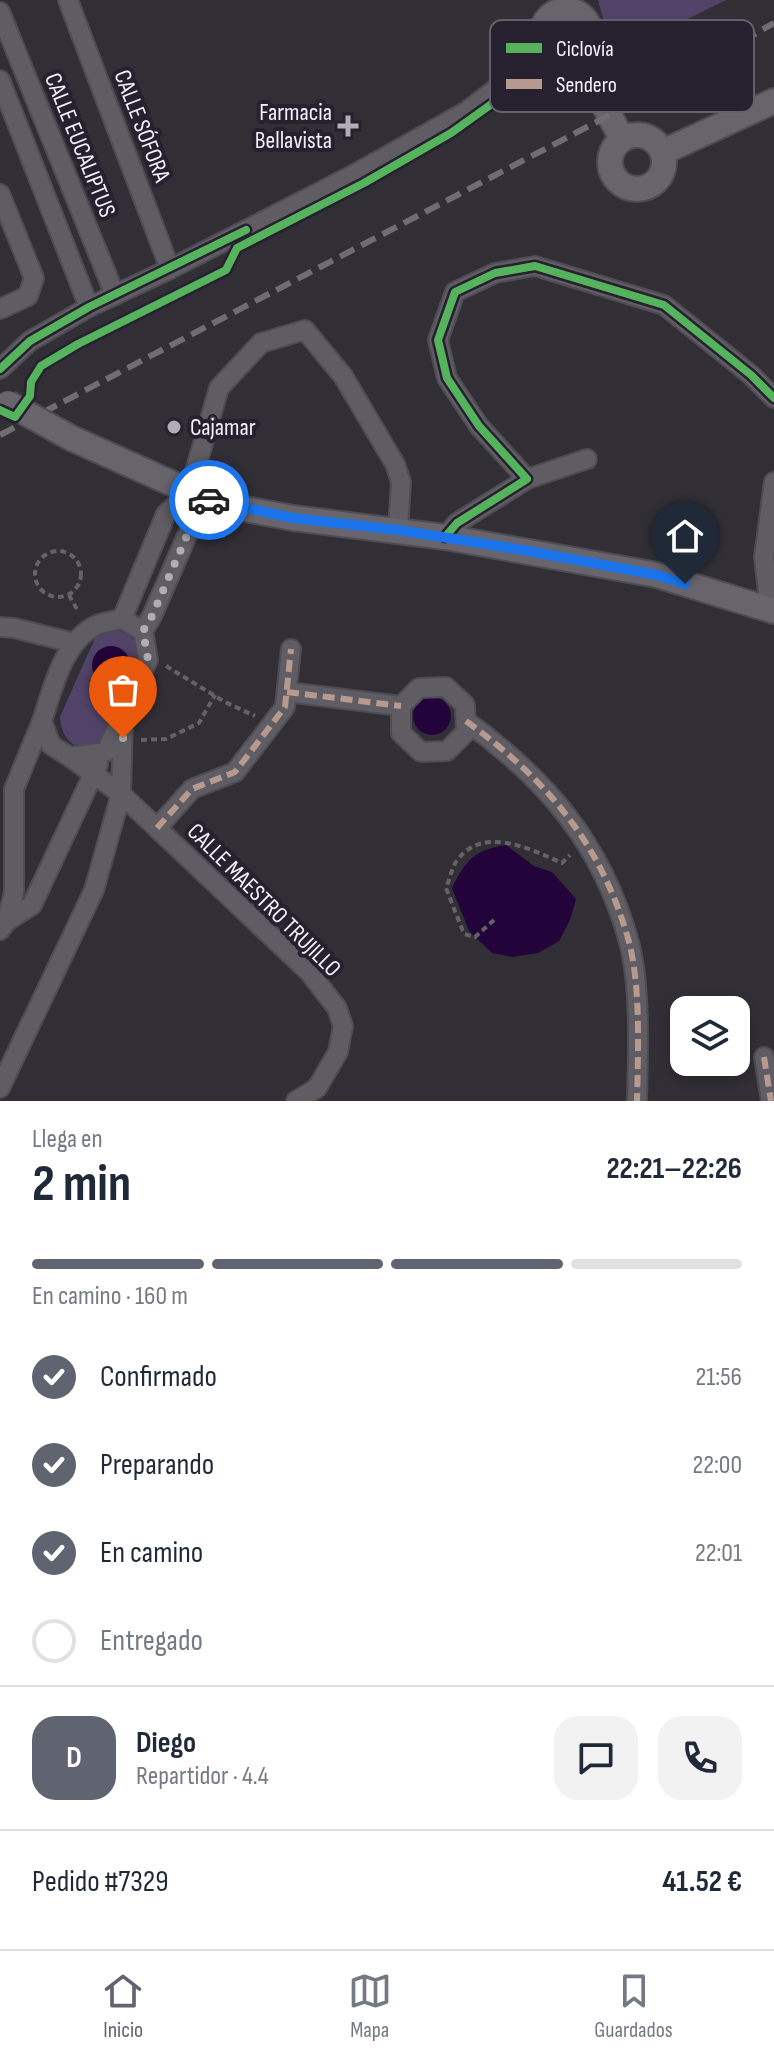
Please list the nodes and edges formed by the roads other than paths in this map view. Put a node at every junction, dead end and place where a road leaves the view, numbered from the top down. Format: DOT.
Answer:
graph roads {
  1 [pos="68,0"];
  2 [pos="572,6"];
  3 [pos="546,20"];
  4 [pos="2,21"];
  5 [pos="0,80"];
  6 [pos="490,93"];
  7 [pos="774,101"];
  8 [pos="754,110"];
  9 [pos="608,112"];
  10 [pos="750,112"];
  11 [pos="622,139"];
  12 [pos="663,152"];
  13 [pos="0,194"];
  14 [pos="92,239"];
  15 [pos="66,247"];
  16 [pos="170,269"];
  17 [pos="115,295"];
  18 [pos="89,307"];
  19 [pos="0,309"];
  20 [pos="0,369"];
  21 [pos="774,398"];
  22 [pos="4,401"];
  23 [pos="587,459"];
  24 [pos="527,479"];
  25 [pos="774,482"];
  26 [pos="189,492"];
  27 [pos="398,530"];
  28 [pos="445,537"];
  29 [pos="772,611"];
  30 [pos="122,619"];
  31 [pos="0,627"];
  32 [pos="143,631"];
  33 [pos="74,643"];
  34 [pos="291,649"];
  35 [pos="287,692"];
  36 [pos="401,706"];
  37 [pos="123,715"];
  38 [pos="42,721"];
  39 [pos="466,721"];
  40 [pos="106,752"];
  41 [pos="70,757"];
  42 [pos="93,773"];
  43 [pos="121,794"];
  44 [pos="157,828"];
  45 [pos="4,926"];
  46 [pos="764,1057"];
  47 [pos="0,1088"];
  48 [pos="296,1101"];
  49 [pos="637,1101"];
  50 [pos="771,1101"];
  1 -- 16 [label="street, CALLE SÓFORA"];
  2 -- 3 [label="main road"];
  4 -- 14 [label="street, CALLE EUCALIPTUS"];
  5 -- 15 [label="street"];
  6 -- 16 [label="street"];
  7 -- 8 [label="main road"];
  9 -- 11 [label="main road"];
  10 -- 12 [label="main road"];
  11 -- 12 [label="main road"];
  11 -- 12 [label="main road"];
  13 -- 19 [label="street"];
  14 -- 15 [label="street"];
  14 -- 17 [label="street, CALLE EUCALIPTUS"];
  15 -- 18 [label="street"];
  16 -- 17 [label="street"];
  17 -- 18 [label="street"];
  18 -- 20 [label="street"];
  21 -- 24 [label="street"];
  22 -- 26 [label="main road, bridge"];
  23 -- 24 [label="street"];
  24 -- 28 [label="street"];
  25 -- 29 [label="street"];
  26 -- 27 [label="main road"];
  26 -- 27 [label="street"];
  26 -- 30 [label="street"];
  26 -- 32 [label="street"];
  27 -- 28 [label="main road"];
  28 -- 29 [label="main road"];
  30 -- 32 [label="street"];
  30 -- 33 [label="street"];
  31 -- 33 [label="street"];
  32 -- 37 [label="street"];
  33 -- 38 [label="street"];
  34 -- 35 [label="street"];
  35 -- 36 [label="street"];
  35 -- 44 [label="street"];
  36 -- 39 [label="street"];
  36 -- 39 [label="street"];
  37 -- 40 [label="street"];
  37 -- 43 [label="street"];
  38 -- 41 [label="street, CALLE MAESTRO TRUJILLO"];
  38 -- 45 [label="street"];
  39 -- 49 [label="street"];
  40 -- 41 [label="street"];
  40 -- 42 [label="street"];
  41 -- 42 [label="street, CALLE MAESTRO TRUJILLO"];
  42 -- 43 [label="street, CALLE MAESTRO TRUJILLO"];
  42 -- 45 [label="street"];
  43 -- 44 [label="street, CALLE MAESTRO TRUJILLO"];
  43 -- 47 [label="street"];
  44 -- 48 [label="street, CALLE MAESTRO TRUJILLO"];
  46 -- 50 [label="street"];
}
